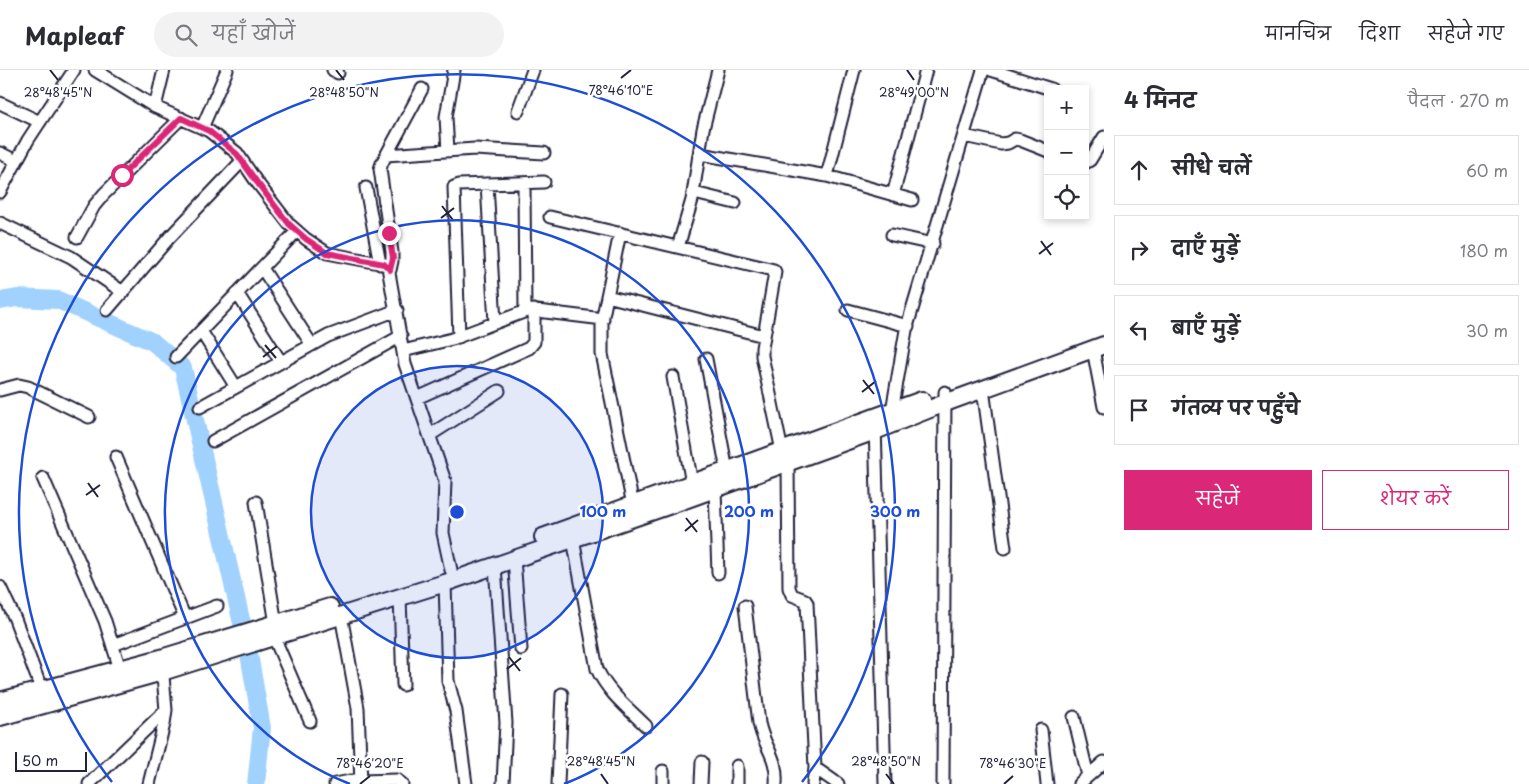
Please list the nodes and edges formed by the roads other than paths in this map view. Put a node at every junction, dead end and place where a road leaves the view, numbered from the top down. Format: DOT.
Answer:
graph roads {
  1 [pos="74,70"];
  2 [pos="95,70"];
  3 [pos="164,70"];
  4 [pos="227,70"];
  5 [pos="454,70"];
  6 [pos="533,70"];
  7 [pos="718,70"];
  8 [pos="854,70"];
  9 [pos="926,70"];
  10 [pos="983,70"];
  11 [pos="991,70"];
  12 [pos="109,74"];
  13 [pos="1044,87"];
  14 [pos="422,89"];
  15 [pos="0,103"];
  16 [pos="155,107"];
  17 [pos="518,111"];
  18 [pos="181,118"];
  19 [pos="40,122"];
  20 [pos="202,128"];
  21 [pos="964,136"];
  22 [pos="1104,137"];
  23 [pos="1044,149"];
  24 [pos="448,151"];
  25 [pos="0,153"];
  26 [pos="544,153"];
  27 [pos="700,154"];
  28 [pos="386,155"];
  29 [pos="16,161"];
  30 [pos="242,161"];
  31 [pos="1089,161"];
  32 [pos="827,176"];
  33 [pos="524,182"];
  34 [pos="544,182"];
  35 [pos="487,184"];
  36 [pos="366,188"];
  37 [pos="0,192"];
  38 [pos="694,193"];
  39 [pos="893,195"];
  40 [pos="912,200"];
  41 [pos="735,203"];
  42 [pos="550,217"];
  43 [pos="0,223"];
  44 [pos="297,231"];
  45 [pos="620,233"];
  46 [pos="892,235"];
  47 [pos="77,237"];
  48 [pos="932,244"];
  49 [pos="678,247"];
  50 [pos="385,267"];
  51 [pos="262,268"];
  52 [pos="123,292"];
  53 [pos="237,293"];
  54 [pos="607,296"];
  55 [pos="107,310"];
  56 [pos="397,310"];
  57 [pos="530,310"];
  58 [pos="848,310"];
  59 [pos="603,319"];
  60 [pos="495,323"];
  61 [pos="908,326"];
  62 [pos="201,331"];
  63 [pos="1104,334"];
  64 [pos="401,336"];
  65 [pos="764,336"];
  66 [pos="459,337"];
  67 [pos="312,345"];
  68 [pos="1098,347"];
  69 [pos="403,351"];
  70 [pos="176,357"];
  71 [pos="706,359"];
  72 [pos="281,362"];
  73 [pos="673,378"];
  74 [pos="236,387"];
  75 [pos="983,389"];
  76 [pos="0,390"];
  77 [pos="499,391"];
  78 [pos="945,397"];
  79 [pos="417,398"];
  80 [pos="200,407"];
  81 [pos="1104,407"];
  82 [pos="892,411"];
  83 [pos="89,417"];
  84 [pos="875,424"];
  85 [pos="430,435"];
  86 [pos="213,442"];
  87 [pos="116,457"];
  88 [pos="785,457"];
  89 [pos="727,471"];
  90 [pos="43,478"];
  91 [pos="692,484"];
  92 [pos="715,489"];
  93 [pos="256,502"];
  94 [pos="633,505"];
  95 [pos="573,539"];
  96 [pos="1005,548"];
  97 [pos="514,559"];
  98 [pos="495,566"];
  99 [pos="718,573"];
  100 [pos="448,577"];
  101 [pos="0,587"];
  102 [pos="400,597"];
  103 [pos="217,606"];
  104 [pos="746,606"];
  105 [pos="342,615"];
  106 [pos="185,618"];
  107 [pos="268,632"];
  108 [pos="113,645"];
  109 [pos="520,649"];
  110 [pos="162,665"];
  111 [pos="120,669"];
  112 [pos="403,685"];
  113 [pos="562,694"];
  114 [pos="45,698"];
  115 [pos="0,701"];
  116 [pos="166,710"];
  117 [pos="0,717"];
  118 [pos="1074,717"];
  119 [pos="310,721"];
  120 [pos="646,726"];
  121 [pos="1041,730"];
  122 [pos="702,762"];
  123 [pos="1104,762"];
  124 [pos="737,766"];
  125 [pos="814,768"];
  126 [pos="663,771"];
  127 [pos="1088,776"];
  128 [pos="361,781"];
  129 [pos="88,784"];
  130 [pos="149,784"];
  131 [pos="335,784"];
  132 [pos="402,784"];
  133 [pos="466,784"];
  134 [pos="503,784"];
  135 [pos="558,784"];
  136 [pos="662,784"];
  137 [pos="701,784"];
  138 [pos="737,784"];
  139 [pos="776,784"];
  140 [pos="814,784"];
  141 [pos="838,784"];
  142 [pos="885,784"];
  143 [pos="943,784"];
  144 [pos="1048,784"];
  145 [pos="1079,784"];
  1 -- 19 [label="street"];
  2 -- 12 [label="street"];
  3 -- 16 [label="street"];
  4 -- 20 [label="street"];
  5 -- 24 [label="street"];
  6 -- 17 [label="street"];
  7 -- 27 [label="street"];
  8 -- 32 [label="street"];
  9 -- 39 [label="street"];
  10 -- 21 [label="street"];
  11 -- 13 [label="street"];
  12 -- 16 [label="street"];
  14 -- 28 [label="street"];
  15 -- 19 [label="street"];
  16 -- 18 [label="street"];
  18 -- 20 [label="street"];
  18 -- 47 [label="street"];
  19 -- 29 [label="street"];
  20 -- 30 [label="street"];
  21 -- 23 [label="street"];
  21 -- 48 [label="street"];
  22 -- 31 [label="street"];
  24 -- 26 [label="street"];
  24 -- 28 [label="street"];
  25 -- 29 [label="street"];
  27 -- 32 [label="street"];
  27 -- 38 [label="street"];
  28 -- 50 [label="street"];
  29 -- 37 [label="street"];
  30 -- 44 [label="street"];
  30 -- 52 [label="street"];
  32 -- 39 [label="street"];
  33 -- 34 [label="street"];
  33 -- 35 [label="street"];
  33 -- 57 [label="street"];
  35 -- 60 [label="street"];
  35 -- 66 [label="street"];
  36 -- 50 [label="street"];
  38 -- 41 [label="street"];
  38 -- 49 [label="street"];
  39 -- 40 [label="street"];
  42 -- 45 [label="street"];
  43 -- 52 [label="street"];
  44 -- 50 [label="street"];
  44 -- 51 [label="street"];
  45 -- 49 [label="street"];
  45 -- 54 [label="street"];
  46 -- 48 [label="street"];
  48 -- 61 [label="street"];
  49 -- 65 [label="street"];
  50 -- 56 [label="street"];
  51 -- 53 [label="street"];
  51 -- 67 [label="street"];
  52 -- 55 [label="street"];
  53 -- 62 [label="street"];
  53 -- 72 [label="street"];
  54 -- 59 [label="street"];
  54 -- 65 [label="street"];
  56 -- 64 [label="street"];
  56 -- 67 [label="street"];
  57 -- 59 [label="street"];
  57 -- 60 [label="street"];
  57 -- 79 [label="street"];
  58 -- 61 [label="street"];
  59 -- 94 [label="street"];
  60 -- 66 [label="street"];
  61 -- 82 [label="street"];
  62 -- 70 [label="street"];
  62 -- 74 [label="street"];
  63 -- 78 [label="main road"];
  64 -- 69 [label="street"];
  64 -- 86 [label="street"];
  65 -- 88 [label="street"];
  66 -- 69 [label="street"];
  67 -- 72 [label="street"];
  68 -- 75 [label="main road"];
  68 -- 81 [label="street"];
  69 -- 79 [label="street"];
  71 -- 89 [label="street"];
  72 -- 74 [label="street"];
  73 -- 91 [label="street"];
  74 -- 80 [label="street"];
  75 -- 78 [label="main road"];
  75 -- 96 [label="street"];
  76 -- 83 [label="street"];
  77 -- 85 [label="street"];
  78 -- 82 [label="main road"];
  78 -- 84 [label="main road"];
  78 -- 143 [label="street"];
  79 -- 85 [label="street"];
  82 -- 84 [label="main road"];
  84 -- 88 [label="main road"];
  84 -- 142 [label="street"];
  85 -- 100 [label="street"];
  87 -- 106 [label="street"];
  88 -- 89 [label="main road"];
  88 -- 92 [label="main road"];
  88 -- 125 [label="street"];
  89 -- 91 [label="main road"];
  90 -- 108 [label="street"];
  91 -- 94 [label="main road"];
  92 -- 95 [label="main road"];
  92 -- 99 [label="street"];
  93 -- 107 [label="street"];
  94 -- 100 [label="main road"];
  95 -- 97 [label="main road"];
  95 -- 120 [label="street"];
  97 -- 98 [label="main road"];
  97 -- 109 [label="street"];
  98 -- 100 [label="main road"];
  98 -- 134 [label="street"];
  100 -- 102 [label="main road"];
  100 -- 107 [label="main road"];
  100 -- 133 [label="street"];
  101 -- 114 [label="street"];
  102 -- 105 [label="main road"];
  102 -- 112 [label="street"];
  103 -- 106 [label="street"];
  104 -- 139 [label="street"];
  105 -- 107 [label="main road"];
  105 -- 128 [label="street"];
  106 -- 108 [label="street"];
  107 -- 110 [label="main road"];
  107 -- 119 [label="street"];
  108 -- 111 [label="street"];
  110 -- 111 [label="main road"];
  110 -- 114 [label="main road"];
  110 -- 116 [label="street"];
  111 -- 114 [label="main road"];
  113 -- 135 [label="street"];
  114 -- 115 [label="main road"];
  114 -- 117 [label="main road"];
  116 -- 129 [label="street"];
  116 -- 130 [label="street"];
  118 -- 127 [label="street"];
  121 -- 144 [label="street"];
  122 -- 137 [label="street"];
  123 -- 127 [label="street"];
  124 -- 138 [label="street"];
  125 -- 140 [label="street"];
  125 -- 141 [label="street"];
  126 -- 136 [label="street"];
  127 -- 145 [label="street"];
  128 -- 131 [label="street"];
  128 -- 132 [label="street"];
}
